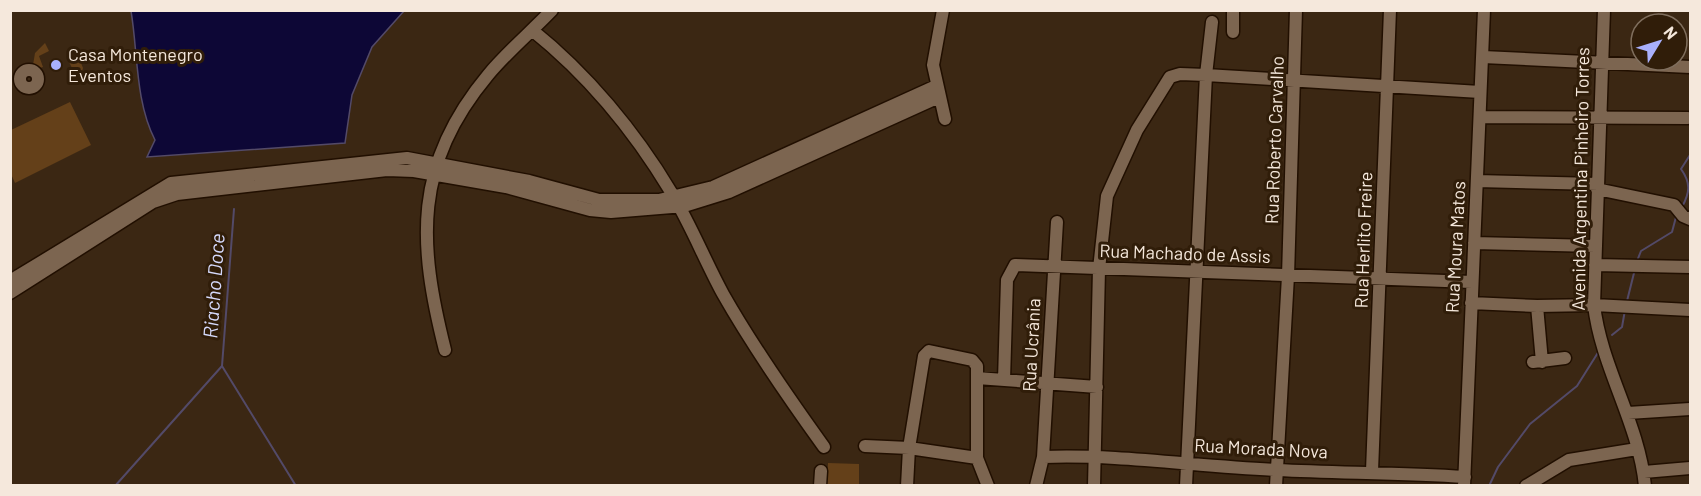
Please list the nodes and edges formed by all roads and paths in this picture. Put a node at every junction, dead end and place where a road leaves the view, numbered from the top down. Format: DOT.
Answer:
graph roads {
  1 [pos="552,10"];
  2 [pos="943,10"];
  3 [pos="1233,10"];
  4 [pos="1296,10"];
  5 [pos="1390,10"];
  6 [pos="1484,10"];
  7 [pos="1604,10"];
  8 [pos="1212,22"];
  9 [pos="532,30"];
  10 [pos="1233,32"];
  11 [pos="1483,57"];
  12 [pos="1601,62"];
  13 [pos="1690,67"];
  14 [pos="22,72"];
  15 [pos="1206,75"];
  16 [pos="10,82"];
  17 [pos="1296,82"];
  18 [pos="1387,87"];
  19 [pos="937,92"];
  20 [pos="1480,92"];
  21 [pos="1480,117"];
  22 [pos="1600,117"];
  23 [pos="1688,118"];
  24 [pos="945,119"];
  25 [pos="436,168"];
  26 [pos="1477,181"];
  27 [pos="1598,187"];
  28 [pos="676,202"];
  29 [pos="1683,214"];
  30 [pos="1057,222"];
  31 [pos="1474,243"];
  32 [pos="1595,246"];
  33 [pos="1595,265"];
  34 [pos="1690,267"];
  35 [pos="1054,268"];
  36 [pos="1099,270"];
  37 [pos="1196,272"];
  38 [pos="1288,276"];
  39 [pos="1380,279"];
  40 [pos="10,281"];
  41 [pos="1472,282"];
  42 [pos="10,293"];
  43 [pos="1471,303"];
  44 [pos="1594,305"];
  45 [pos="1537,306"];
  46 [pos="1690,310"];
  47 [pos="445,350"];
  48 [pos="1565,358"];
  49 [pos="977,378"];
  50 [pos="1004,380"];
  51 [pos="1049,383"];
  52 [pos="1097,387"];
  53 [pos="1690,409"];
  54 [pos="1628,414"];
  55 [pos="865,446"];
  56 [pos="824,447"];
  57 [pos="909,448"];
  58 [pos="1637,449"];
  59 [pos="1049,457"];
  60 [pos="1095,457"];
  61 [pos="977,458"];
  62 [pos="1187,463"];
  63 [pos="1690,468"];
  64 [pos="1277,470"];
  65 [pos="821,471"];
  66 [pos="1372,471"];
  67 [pos="1644,472"];
  68 [pos="1465,481"];
  69 [pos="820,486"];
  70 [pos="908,486"];
  71 [pos="988,486"];
  72 [pos="1036,486"];
  73 [pos="1094,486"];
  74 [pos="1186,486"];
  75 [pos="1276,486"];
  76 [pos="1526,486"];
  77 [pos="1646,486"];
  1 -- 9 [label="street"];
  2 -- 19 [label="street"];
  3 -- 10 [label="street"];
  4 -- 17 [label="street, Rua Roberto Carvalho"];
  5 -- 18 [label="street, Rua Herlito Freire"];
  6 -- 11 [label="street, Rua Moura Matos"];
  7 -- 12 [label="street, Avenida Argentina Pinheiro Torres"];
  8 -- 15 [label="street"];
  9 -- 25 [label="street"];
  9 -- 28 [label="street"];
  11 -- 12 [label="street"];
  11 -- 20 [label="street, Rua Moura Matos"];
  12 -- 13 [label="street"];
  12 -- 22 [label="street, Avenida Argentina Pinheiro Torres"];
  14 -- 16 [label="street"];
  15 -- 17 [label="street"];
  15 -- 36 [label="street"];
  15 -- 37 [label="street"];
  17 -- 18 [label="street"];
  17 -- 38 [label="street, Rua Roberto Carvalho"];
  18 -- 20 [label="street"];
  18 -- 39 [label="street, Rua Herlito Freire"];
  19 -- 24 [label="street"];
  19 -- 28 [label="street"];
  20 -- 21 [label="street, Rua Moura Matos"];
  21 -- 22 [label="street"];
  21 -- 26 [label="street, Rua Moura Matos"];
  22 -- 23 [label="street"];
  22 -- 27 [label="street, Avenida Argentina Pinheiro Torres"];
  25 -- 28 [label="street"];
  25 -- 40 [label="street"];
  25 -- 42 [label="street"];
  25 -- 47 [label="street"];
  26 -- 27 [label="street"];
  26 -- 31 [label="street, Rua Moura Matos"];
  27 -- 29 [label="street"];
  27 -- 32 [label="street, Avenida Argentina Pinheiro Torres"];
  28 -- 56 [label="street"];
  30 -- 35 [label="street, Rua Ucrânia"];
  31 -- 32 [label="street"];
  31 -- 41 [label="street, Rua Moura Matos"];
  32 -- 33 [label="street, Avenida Argentina Pinheiro Torres"];
  33 -- 34 [label="street"];
  33 -- 44 [label="street, Avenida Argentina Pinheiro Torres"];
  35 -- 36 [label="street, Rua Machado de Assis"];
  35 -- 50 [label="street, Rua Machado de Assis"];
  35 -- 51 [label="street, Rua Ucrânia"];
  36 -- 37 [label="street, Rua Machado de Assis"];
  36 -- 52 [label="street"];
  37 -- 38 [label="street, Rua Machado de Assis"];
  37 -- 62 [label="street"];
  38 -- 39 [label="street, Rua Machado de Assis"];
  38 -- 64 [label="street, Rua Roberto Carvalho"];
  39 -- 41 [label="street, Rua Machado de Assis"];
  39 -- 66 [label="street, Rua Herlito Freire"];
  41 -- 43 [label="street, Rua Moura Matos"];
  43 -- 45 [label="street"];
  43 -- 68 [label="street, Rua Moura Matos"];
  44 -- 45 [label="street"];
  44 -- 46 [label="street"];
  44 -- 54 [label="street, Avenida Argentina Pinheiro Torres"];
  45 -- 48 [label="street"];
  49 -- 50 [label="street"];
  49 -- 57 [label="street"];
  49 -- 61 [label="street"];
  50 -- 51 [label="street"];
  51 -- 52 [label="street"];
  51 -- 59 [label="street, Rua Ucrânia"];
  52 -- 60 [label="street"];
  53 -- 54 [label="street"];
  54 -- 58 [label="street, Avenida Argentina Pinheiro Torres"];
  55 -- 57 [label="street"];
  57 -- 61 [label="street"];
  57 -- 70 [label="street"];
  58 -- 67 [label="street, Avenida Argentina Pinheiro Torres"];
  58 -- 76 [label="street"];
  59 -- 60 [label="street, Rua Morada Nova"];
  59 -- 72 [label="street"];
  60 -- 62 [label="street, Rua Morada Nova"];
  60 -- 73 [label="street"];
  61 -- 71 [label="street"];
  62 -- 64 [label="street, Rua Morada Nova"];
  62 -- 74 [label="street"];
  63 -- 67 [label="street"];
  64 -- 66 [label="street, Rua Morada Nova"];
  64 -- 75 [label="street, Rua Roberto Carvalho"];
  65 -- 69 [label="street"];
  66 -- 68 [label="street, Rua Morada Nova"];
  67 -- 77 [label="street, Avenida Argentina Pinheiro Torres"];
}
